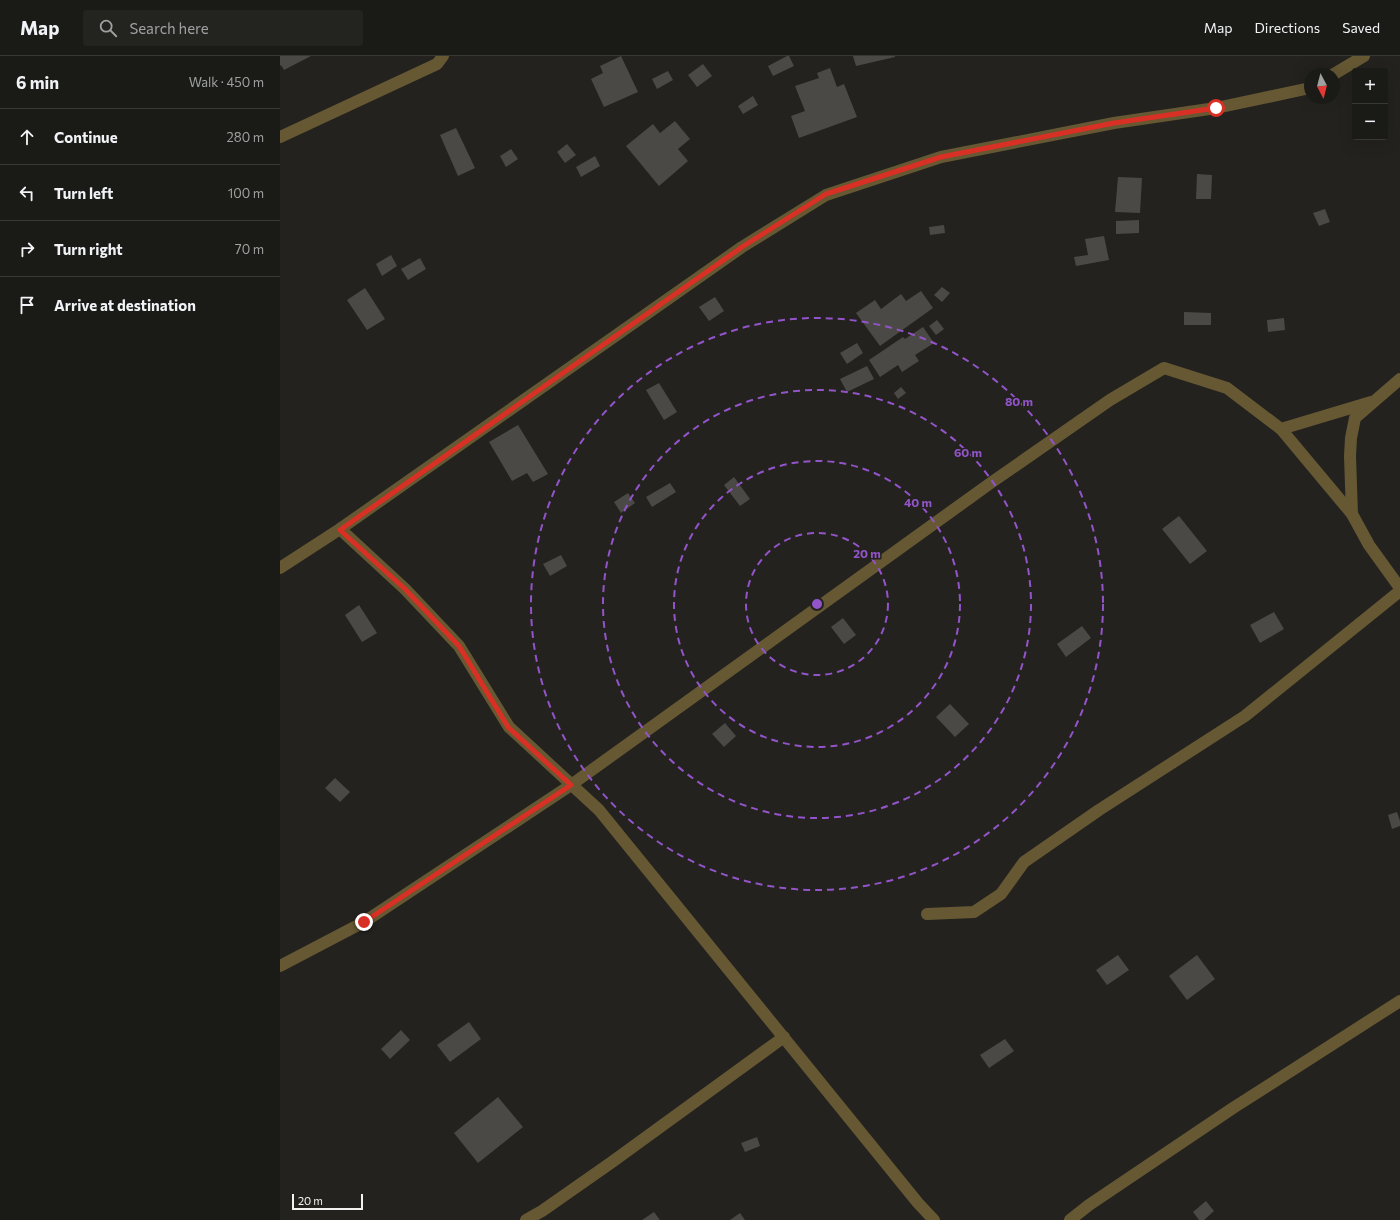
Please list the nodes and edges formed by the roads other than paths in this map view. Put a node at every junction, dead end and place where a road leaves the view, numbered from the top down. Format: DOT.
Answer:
graph roads {
  1 [pos="442,56"];
  2 [pos="1364,56"];
  3 [pos="1340,70"];
  4 [pos="1304,89"];
  5 [pos="280,137"];
  6 [pos="1400,379"];
  7 [pos="1374,401"];
  8 [pos="1281,429"];
  9 [pos="1352,514"];
  10 [pos="340,530"];
  11 [pos="280,568"];
  12 [pos="1400,588"];
  13 [pos="1400,591"];
  14 [pos="571,785"];
  15 [pos="927,914"];
  16 [pos="280,966"];
  17 [pos="1400,1001"];
  18 [pos="784,1037"];
  19 [pos="526,1220"];
  20 [pos="934,1220"];
  21 [pos="1070,1220"];
  1 -- 5 [label="street"];
  2 -- 3 [label="street"];
  4 -- 10 [label="street"];
  6 -- 7 [label="street"];
  7 -- 8 [label="street"];
  7 -- 9 [label="street"];
  8 -- 9 [label="street"];
  8 -- 14 [label="street"];
  9 -- 12 [label="street"];
  10 -- 11 [label="street"];
  10 -- 14 [label="street"];
  13 -- 15 [label="street"];
  14 -- 16 [label="street"];
  14 -- 18 [label="street"];
  17 -- 21 [label="street"];
  18 -- 19 [label="street"];
  18 -- 20 [label="street"];
}
